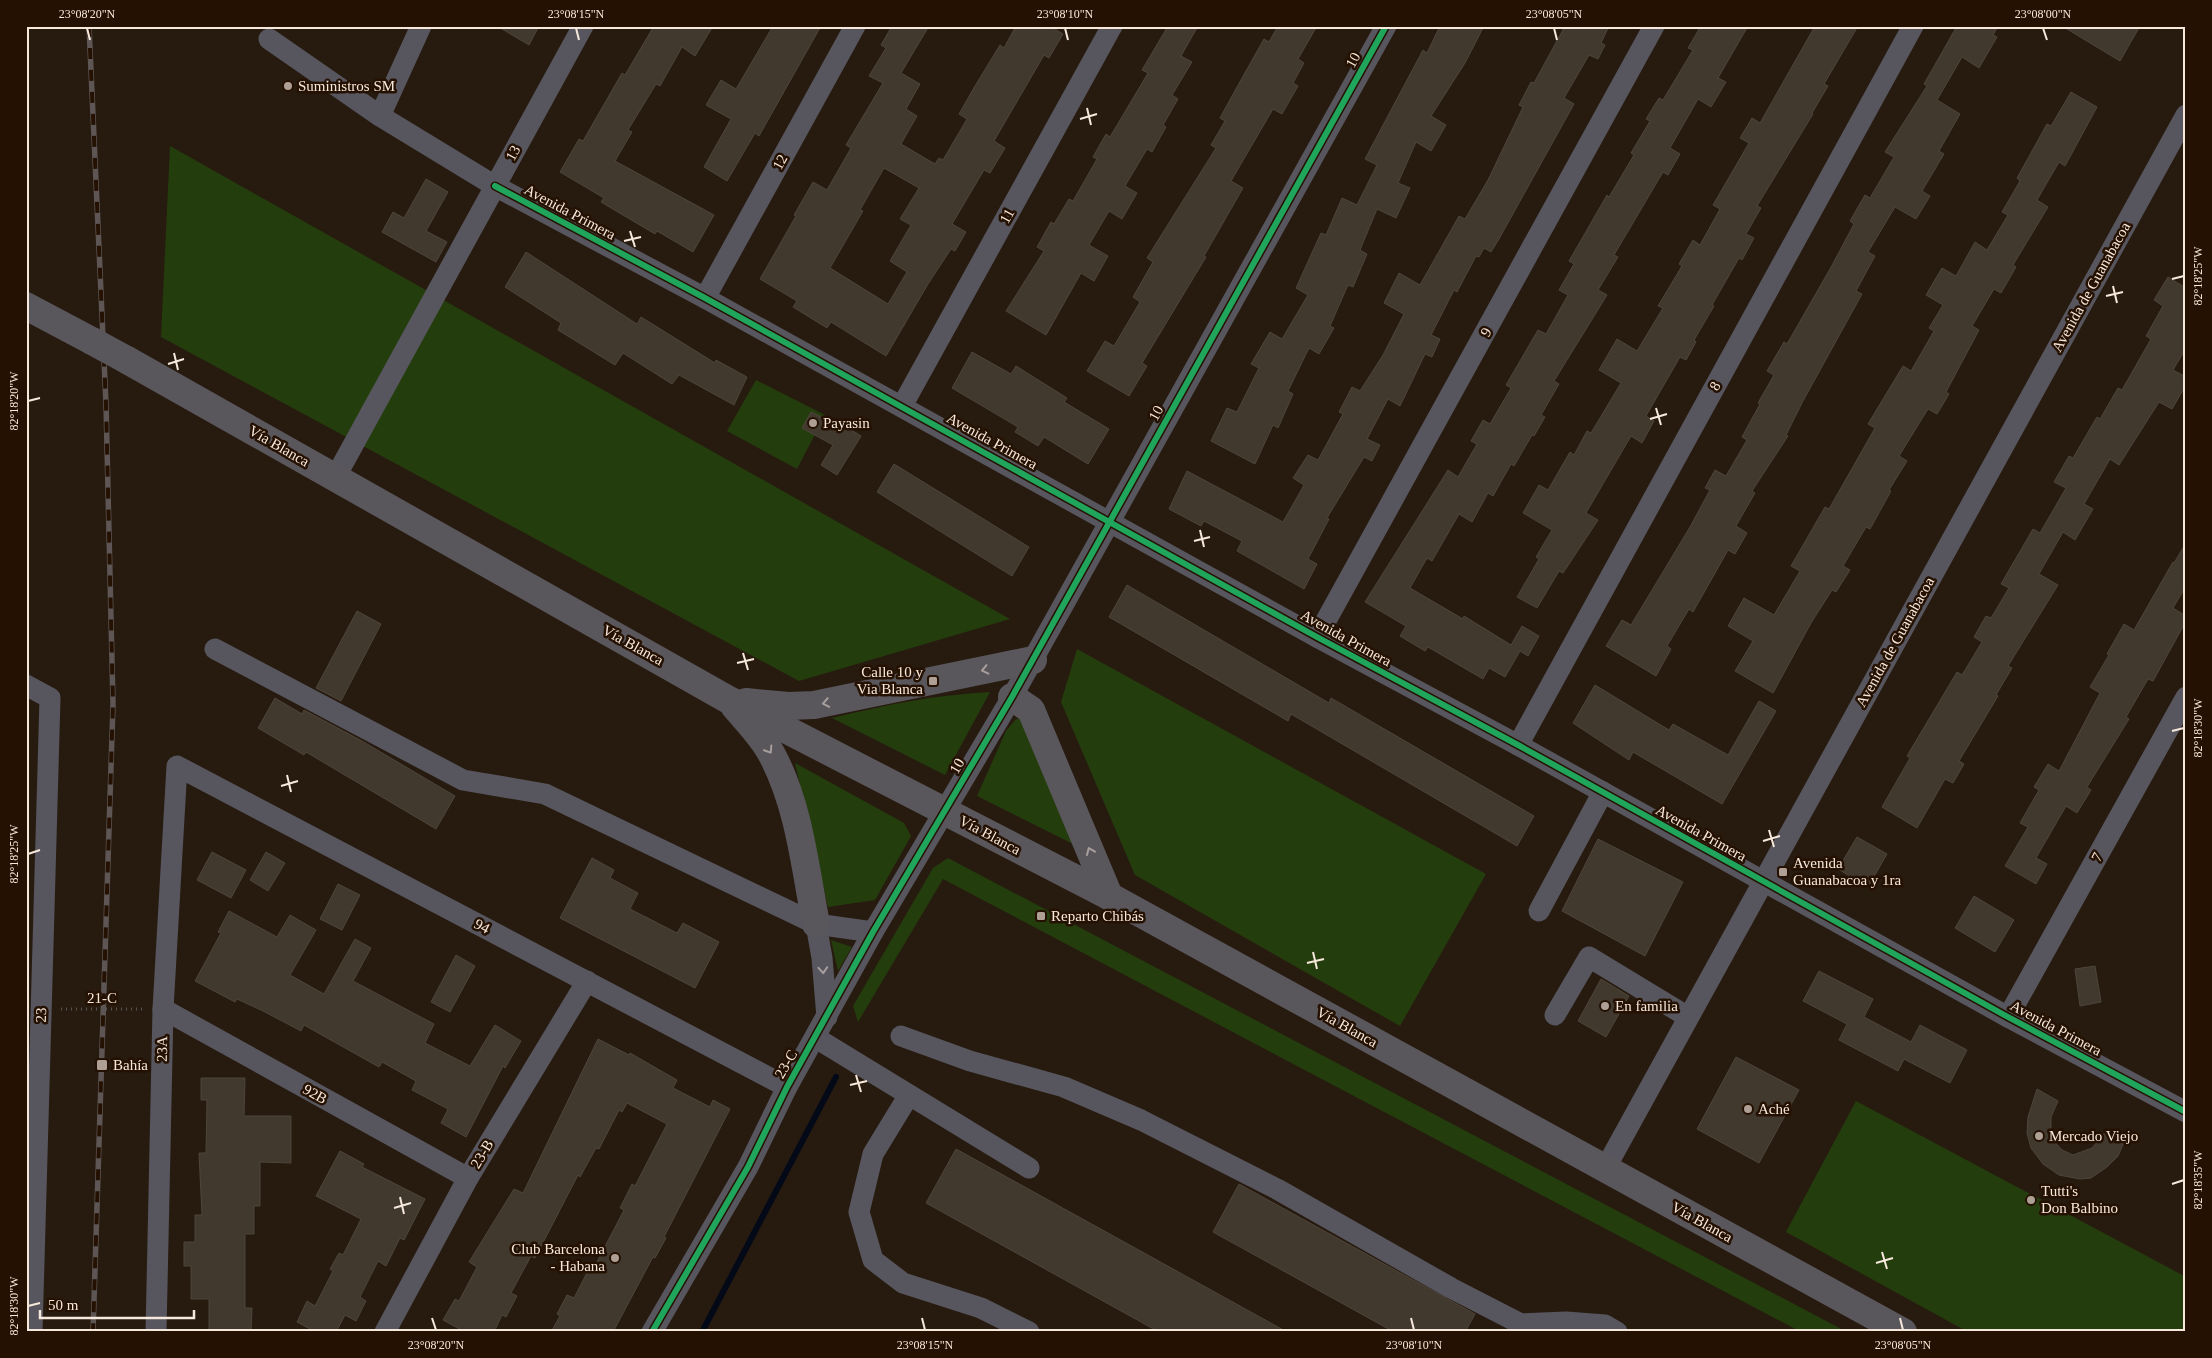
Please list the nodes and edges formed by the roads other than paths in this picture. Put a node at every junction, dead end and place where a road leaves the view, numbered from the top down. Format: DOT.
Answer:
graph roads {
  1 [pos="421,26"];
  2 [pos="582,26"];
  3 [pos="855,26"];
  4 [pos="1112,26"];
  5 [pos="1386,26"];
  6 [pos="1654,26"];
  7 [pos="1913,26"];
  8 [pos="269,39"];
  9 [pos="2186,115"];
  10 [pos="380,116"];
  11 [pos="495,186"];
  12 [pos="705,298"];
  13 [pos="26,306"];
  14 [pos="902,406"];
  15 [pos="335,478"];
  16 [pos="1111,521"];
  17 [pos="1317,637"];
  18 [pos="215,649"];
  19 [pos="1032,660"];
  20 [pos="26,685"];
  21 [pos="2186,697"];
  22 [pos="1012,698"];
  23 [pos="728,699"];
  24 [pos="1518,745"];
  25 [pos="177,766"];
  26 [pos="1603,792"];
  27 [pos="945,811"];
  28 [pos="1762,882"];
  29 [pos="1108,896"];
  30 [pos="1539,911"];
  31 [pos="816,924"];
  32 [pos="873,932"];
  33 [pos="587,981"];
  34 [pos="41,1009"];
  35 [pos="162,1009"];
  36 [pos="1555,1015"];
  37 [pos="827,1017"];
  38 [pos="1688,1017"];
  39 [pos="2008,1017"];
  40 [pos="26,1036"];
  41 [pos="901,1036"];
  42 [pos="816,1038"];
  43 [pos="787,1087"];
  44 [pos="909,1095"];
  45 [pos="2186,1112"];
  46 [pos="1028,1168"];
  47 [pos="1605,1169"];
  48 [pos="468,1178"];
  49 [pos="32,1332"];
  50 [pos="156,1332"];
  51 [pos="385,1332"];
  52 [pos="652,1332"];
  53 [pos="1029,1332"];
  54 [pos="1617,1332"];
  55 [pos="1903,1332"];
  1 -- 10 [label="street"];
  2 -- 11 [label="street, 13"];
  3 -- 12 [label="street, 12"];
  4 -- 14 [label="street, 11"];
  5 -- 16 [label="street, 10"];
  6 -- 17 [label="street, 9"];
  7 -- 24 [label="street, 8"];
  8 -- 10 [label="street, Avenida Primera"];
  9 -- 28 [label="street, Avenida de Guanabacoa"];
  10 -- 11 [label="street, Avenida Primera"];
  11 -- 12 [label="street, Avenida Primera"];
  11 -- 15 [label="street, 13"];
  12 -- 14 [label="street, Avenida Primera"];
  13 -- 15 [label="main road, Vía Blanca, bridge"];
  14 -- 16 [label="street, Avenida Primera"];
  15 -- 23 [label="main road, Vía Blanca"];
  16 -- 17 [label="street, Avenida Primera"];
  16 -- 19 [label="street, 10"];
  17 -- 24 [label="street, Avenida Primera"];
  18 -- 31 [label="street"];
  19 -- 22 [label="street, 10"];
  19 -- 23 [label="main road, one-way"];
  20 -- 34 [label="street, 23"];
  21 -- 39 [label="street, 7"];
  22 -- 27 [label="street, 10"];
  29 -- 22 [label="main road, one-way"];
  23 -- 27 [label="main road, Vía Blanca"];
  23 -- 31 [label="main road, one-way"];
  24 -- 26 [label="street, Avenida Primera"];
  25 -- 33 [label="street, 94"];
  25 -- 35 [label="street, 23A"];
  26 -- 28 [label="street, Avenida Primera"];
  26 -- 30 [label="street"];
  27 -- 29 [label="main road, Vía Blanca"];
  27 -- 32 [label="street, 23-C"];
  28 -- 38 [label="street, Avenida de Guanabacoa"];
  28 -- 39 [label="street, Avenida Primera"];
  29 -- 47 [label="main road, Vía Blanca"];
  31 -- 32 [label="street"];
  31 -- 37 [label="street, one-way"];
  32 -- 37 [label="street, 23-C"];
  33 -- 43 [label="street, 94"];
  33 -- 48 [label="street, 23-B"];
  34 -- 40 [label="street"];
  34 -- 49 [label="street, 23"];
  35 -- 48 [label="street, 92B"];
  35 -- 50 [label="street, 23A"];
  36 -- 38 [label="street"];
  37 -- 42 [label="street, 23-C"];
  38 -- 47 [label="street, Avenida de Guanabacoa"];
  39 -- 45 [label="street, Avenida Primera"];
  41 -- 54 [label="street"];
  42 -- 43 [label="street, 23-C"];
  42 -- 44 [label="street"];
  43 -- 52 [label="street, 23-C"];
  44 -- 46 [label="street"];
  44 -- 53 [label="street"];
  47 -- 55 [label="main road, Vía Blanca"];
  48 -- 51 [label="street, 23-B"];
}
